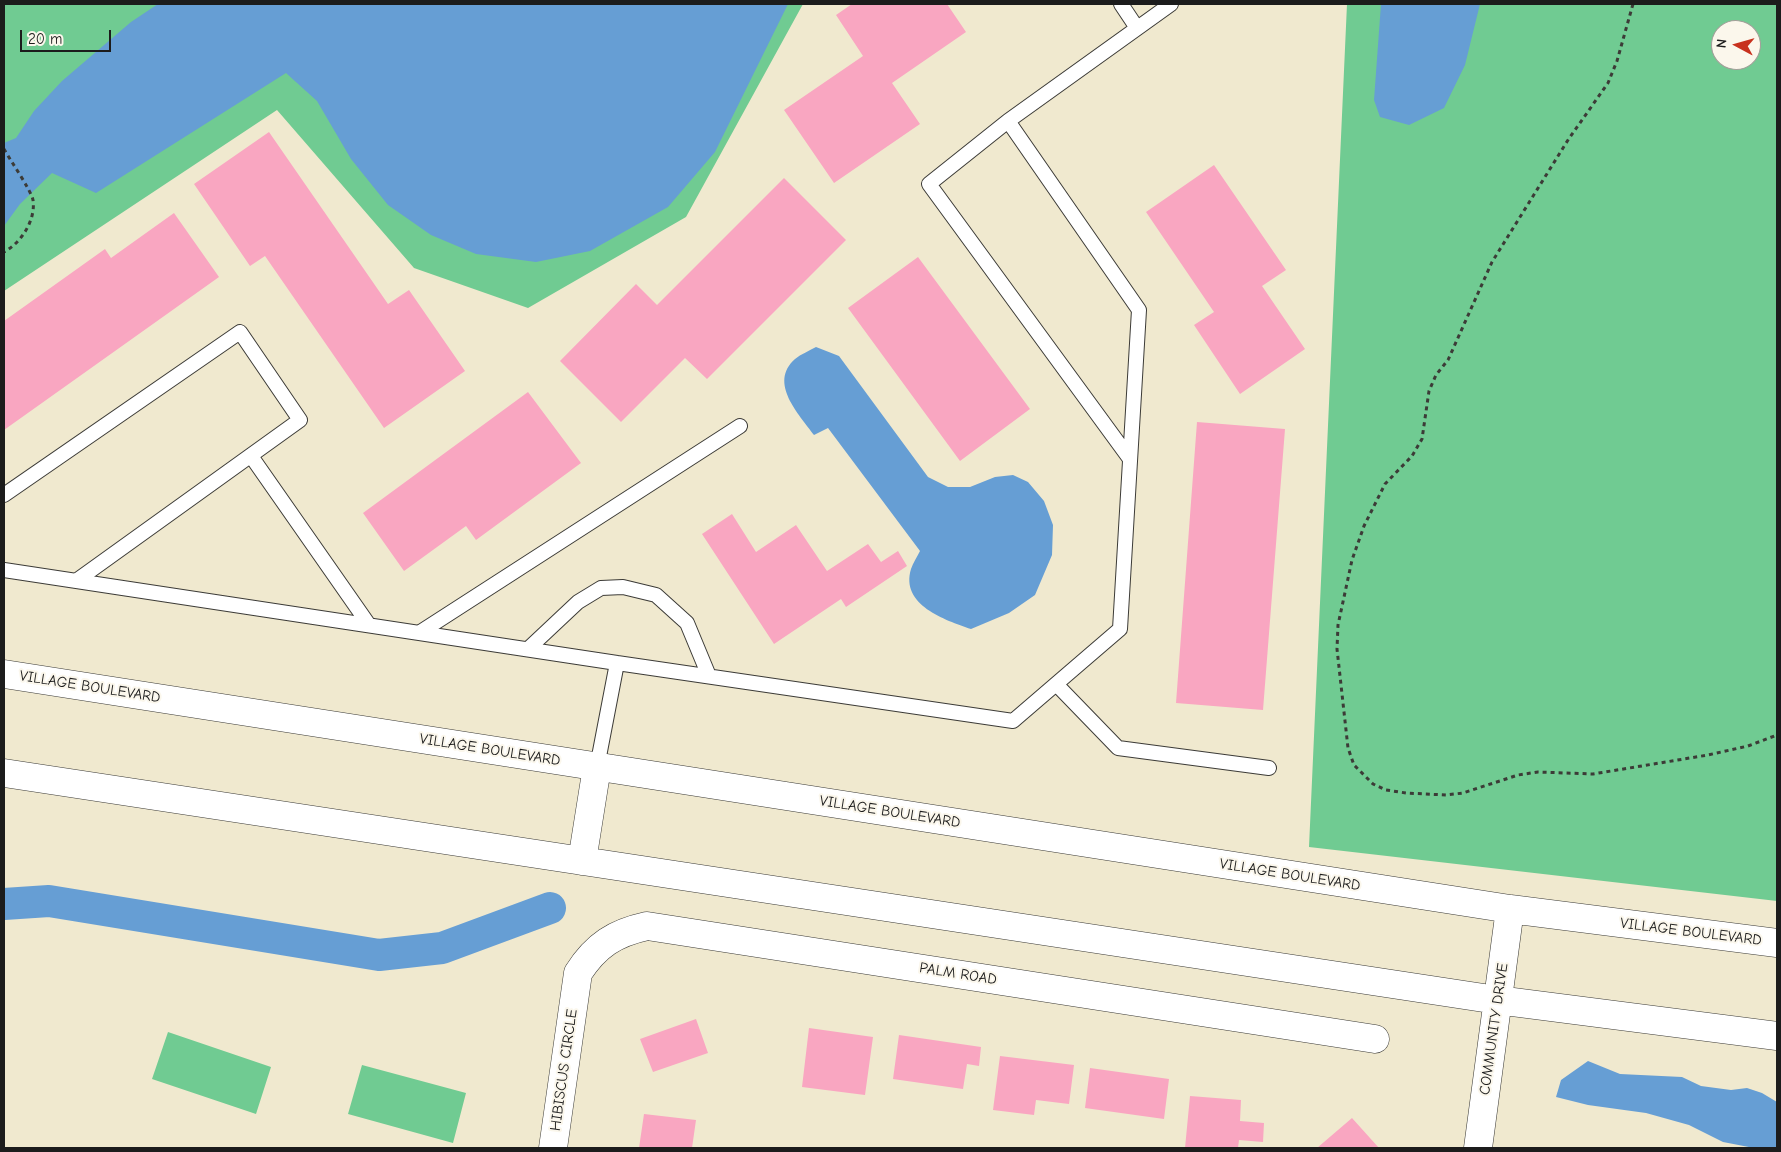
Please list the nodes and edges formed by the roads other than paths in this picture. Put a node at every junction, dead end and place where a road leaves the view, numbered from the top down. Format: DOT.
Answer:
graph roads {
  1 [pos="1121,4"];
  2 [pos="1171,4"];
  3 [pos="1137,28"];
  4 [pos="1008,121"];
  5 [pos="740,426"];
  6 [pos="251,456"];
  7 [pos="1130,459"];
  8 [pos="4,495"];
  9 [pos="4,570"];
  10 [pos="76,581"];
  11 [pos="369,625"];
  12 [pos="419,633"];
  13 [pos="528,649"];
  14 [pos="617,663"];
  15 [pos="4,674"];
  16 [pos="709,676"];
  17 [pos="1056,684"];
  18 [pos="597,766"];
  19 [pos="1269,768"];
  20 [pos="4,772"];
  21 [pos="582,861"];
  22 [pos="1510,909"];
  23 [pos="1777,943"];
  24 [pos="575,992"];
  25 [pos="1497,1000"];
  26 [pos="1777,1036"];
  27 [pos="1375,1039"];
  28 [pos="553,1148"];
  29 [pos="1478,1148"];
  1 -- 3 [label="lane"];
  2 -- 3 [label="lane"];
  3 -- 4 [label="lane"];
  4 -- 7 [label="lane"];
  4 -- 7 [label="lane"];
  5 -- 12 [label="lane"];
  6 -- 8 [label="lane"];
  6 -- 10 [label="lane"];
  6 -- 11 [label="lane"];
  7 -- 17 [label="lane"];
  9 -- 10 [label="lane"];
  10 -- 11 [label="lane"];
  11 -- 12 [label="lane"];
  12 -- 13 [label="lane"];
  13 -- 14 [label="lane"];
  13 -- 16 [label="lane"];
  14 -- 16 [label="lane"];
  14 -- 18 [label="lane"];
  15 -- 18 [label="street, VILLAGE BOULEVARD"];
  16 -- 17 [label="lane"];
  17 -- 19 [label="lane"];
  18 -- 21 [label="street"];
  18 -- 22 [label="street, VILLAGE BOULEVARD"];
  20 -- 21 [label="street"];
  21 -- 25 [label="street"];
  22 -- 23 [label="street, VILLAGE BOULEVARD"];
  22 -- 25 [label="street, COMMUNITY DRIVE"];
  24 -- 27 [label="street, PALM ROAD"];
  24 -- 28 [label="street, HIBISCUS CIRCLE"];
  25 -- 26 [label="street"];
  25 -- 29 [label="street, COMMUNITY DRIVE"];
}
